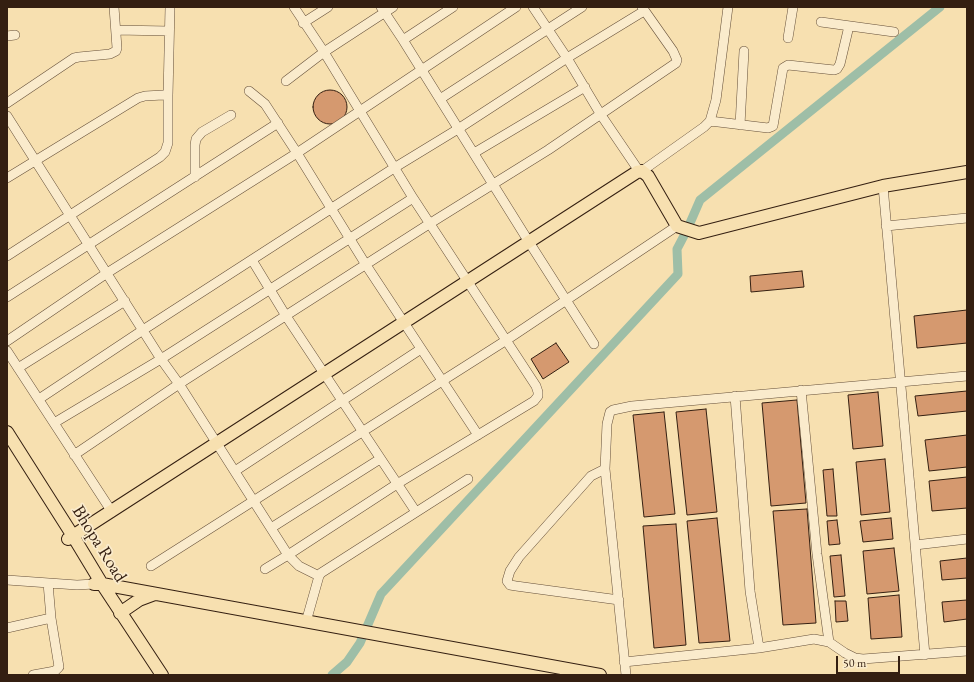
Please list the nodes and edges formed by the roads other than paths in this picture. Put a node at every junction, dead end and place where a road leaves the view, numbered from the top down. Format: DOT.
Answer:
graph roads {
  1 [pos="114,7"];
  2 [pos="170,7"];
  3 [pos="294,7"];
  4 [pos="328,7"];
  5 [pos="393,7"];
  6 [pos="453,7"];
  7 [pos="516,7"];
  8 [pos="533,7"];
  9 [pos="582,7"];
  10 [pos="728,7"];
  11 [pos="793,7"];
  12 [pos="643,9"];
  13 [pos="382,10"];
  14 [pos="821,22"];
  15 [pos="303,23"];
  16 [pos="849,26"];
  17 [pos="116,30"];
  18 [pos="169,30"];
  19 [pos="548,30"];
  20 [pos="894,32"];
  21 [pos="788,38"];
  22 [pos="403,40"];
  23 [pos="744,51"];
  24 [pos="324,52"];
  25 [pos="567,58"];
  26 [pos="421,70"];
  27 [pos="286,81"];
  28 [pos="585,87"];
  29 [pos="249,91"];
  30 [pos="168,96"];
  31 [pos="440,99"];
  32 [pos="7,103"];
  33 [pos="359,111"];
  34 [pos="231,115"];
  35 [pos="601,115"];
  36 [pos="7,116"];
  37 [pos="710,121"];
  38 [pos="278,122"];
  39 [pos="740,124"];
  40 [pos="458,129"];
  41 [pos="298,153"];
  42 [pos="474,153"];
  43 [pos="36,160"];
  44 [pos="394,168"];
  45 [pos="641,171"];
  46 [pos="967,172"];
  47 [pos="195,177"];
  48 [pos="7,178"];
  49 [pos="493,184"];
  50 [pos="883,186"];
  51 [pos="413,198"];
  52 [pos="332,209"];
  53 [pos="70,214"];
  54 [pos="967,218"];
  55 [pos="429,224"];
  56 [pos="677,226"];
  57 [pos="886,226"];
  58 [pos="349,238"];
  59 [pos="529,242"];
  60 [pos="88,244"];
  61 [pos="7,256"];
  62 [pos="252,260"];
  63 [pos="366,265"];
  64 [pos="107,273"];
  65 [pos="468,282"];
  66 [pos="269,289"];
  67 [pos="7,297"];
  68 [pos="566,300"];
  69 [pos="125,301"];
  70 [pos="286,316"];
  71 [pos="404,323"];
  72 [pos="143,330"];
  73 [pos="7,341"];
  74 [pos="505,341"];
  75 [pos="594,344"];
  76 [pos="421,349"];
  77 [pos="7,351"];
  78 [pos="161,359"];
  79 [pos="18,368"];
  80 [pos="324,374"];
  81 [pos="967,376"];
  82 [pos="441,381"];
  83 [pos="900,383"];
  84 [pos="179,384"];
  85 [pos="801,390"];
  86 [pos="735,396"];
  87 [pos="39,399"];
  88 [pos="341,401"];
  89 [pos="54,423"];
  90 [pos="7,432"];
  91 [pos="362,432"];
  92 [pos="478,435"];
  93 [pos="217,444"];
  94 [pos="7,447"];
  95 [pos="74,455"];
  96 [pos="380,459"];
  97 [pos="605,470"];
  98 [pos="234,471"];
  99 [pos="468,479"];
  100 [pos="397,484"];
  101 [pos="253,500"];
  102 [pos="112,512"];
  103 [pos="416,512"];
  104 [pos="271,528"];
  105 [pos="71,538"];
  106 [pos="967,539"];
  107 [pos="915,545"];
  108 [pos="288,555"];
  109 [pos="151,566"];
  110 [pos="265,569"];
  111 [pos="319,576"];
  112 [pos="7,580"];
  113 [pos="48,583"];
  114 [pos="98,584"];
  115 [pos="156,594"];
  116 [pos="619,600"];
  117 [pos="120,612"];
  118 [pos="51,618"];
  119 [pos="306,622"];
  120 [pos="7,628"];
  121 [pos="828,642"];
  122 [pos="759,648"];
  123 [pos="967,651"];
  124 [pos="925,655"];
  125 [pos="624,662"];
  126 [pos="33,675"];
  127 [pos="154,675"];
  128 [pos="162,675"];
  129 [pos="600,675"];
  130 [pos="626,675"];
  1 -- 17 [label="street"];
  2 -- 18 [label="street"];
  3 -- 15 [label="street"];
  4 -- 15 [label="street"];
  5 -- 13 [label="street"];
  6 -- 22 [label="street"];
  7 -- 26 [label="street"];
  8 -- 19 [label="street"];
  9 -- 19 [label="street"];
  10 -- 37 [label="street"];
  11 -- 21 [label="street"];
  12 -- 25 [label="street"];
  12 -- 35 [label="street"];
  13 -- 22 [label="street"];
  13 -- 24 [label="street"];
  14 -- 16 [label="street"];
  15 -- 24 [label="street"];
  16 -- 20 [label="street"];
  16 -- 39 [label="street"];
  17 -- 18 [label="street"];
  17 -- 32 [label="street"];
  18 -- 30 [label="street"];
  19 -- 25 [label="street"];
  19 -- 31 [label="street"];
  22 -- 26 [label="street"];
  23 -- 39 [label="street"];
  24 -- 27 [label="street"];
  24 -- 33 [label="street"];
  25 -- 28 [label="street"];
  25 -- 40 [label="street"];
  26 -- 31 [label="street"];
  26 -- 33 [label="street"];
  28 -- 35 [label="street"];
  28 -- 42 [label="street"];
  29 -- 38 [label="street"];
  30 -- 43 [label="street"];
  30 -- 53 [label="street"];
  31 -- 40 [label="street"];
  33 -- 41 [label="street"];
  33 -- 44 [label="street"];
  34 -- 47 [label="street"];
  35 -- 45 [label="street"];
  35 -- 49 [label="street"];
  36 -- 43 [label="street"];
  37 -- 39 [label="street"];
  37 -- 45 [label="street"];
  38 -- 41 [label="street"];
  38 -- 47 [label="street"];
  40 -- 42 [label="street"];
  40 -- 44 [label="street"];
  41 -- 52 [label="street"];
  41 -- 64 [label="street"];
  42 -- 49 [label="street"];
  43 -- 48 [label="street"];
  43 -- 53 [label="street"];
  44 -- 51 [label="street"];
  44 -- 52 [label="street"];
  45 -- 56 [label="main road"];
  45 -- 59 [label="main road"];
  46 -- 50 [label="main road"];
  47 -- 60 [label="street"];
  49 -- 55 [label="street"];
  49 -- 59 [label="street"];
  50 -- 56 [label="main road"];
  50 -- 57 [label="street"];
  51 -- 55 [label="street"];
  51 -- 58 [label="street"];
  52 -- 58 [label="street"];
  52 -- 62 [label="street"];
  53 -- 60 [label="street"];
  53 -- 61 [label="street"];
  54 -- 57 [label="street"];
  55 -- 63 [label="street"];
  55 -- 65 [label="street"];
  56 -- 68 [label="street"];
  57 -- 83 [label="street"];
  58 -- 63 [label="street"];
  58 -- 66 [label="street"];
  59 -- 65 [label="main road"];
  59 -- 68 [label="street"];
  60 -- 64 [label="street"];
  60 -- 67 [label="street"];
  62 -- 66 [label="street"];
  62 -- 72 [label="street"];
  63 -- 70 [label="street"];
  63 -- 71 [label="street"];
  64 -- 69 [label="street"];
  64 -- 73 [label="street"];
  65 -- 71 [label="main road"];
  65 -- 74 [label="street"];
  66 -- 70 [label="street"];
  66 -- 78 [label="street"];
  68 -- 74 [label="street"];
  68 -- 75 [label="street"];
  69 -- 72 [label="street"];
  69 -- 79 [label="street"];
  70 -- 80 [label="street"];
  70 -- 84 [label="street"];
  71 -- 76 [label="street"];
  71 -- 80 [label="main road"];
  72 -- 78 [label="street"];
  72 -- 87 [label="street"];
  74 -- 82 [label="street"];
  74 -- 92 [label="street"];
  76 -- 82 [label="street"];
  76 -- 88 [label="street"];
  77 -- 79 [label="street"];
  78 -- 84 [label="street"];
  78 -- 89 [label="street"];
  79 -- 87 [label="street"];
  80 -- 88 [label="street"];
  80 -- 93 [label="main road"];
  81 -- 83 [label="street"];
  82 -- 91 [label="street"];
  82 -- 92 [label="street"];
  83 -- 85 [label="street"];
  83 -- 107 [label="street"];
  84 -- 93 [label="street"];
  84 -- 95 [label="street"];
  85 -- 86 [label="street"];
  85 -- 121 [label="street"];
  86 -- 97 [label="street"];
  86 -- 122 [label="street"];
  87 -- 89 [label="street"];
  88 -- 91 [label="street"];
  88 -- 98 [label="street"];
  89 -- 95 [label="street"];
  90 -- 105 [label="main road, Bhopa Road"];
  91 -- 96 [label="street"];
  91 -- 101 [label="street"];
  92 -- 100 [label="street"];
  93 -- 98 [label="street"];
  93 -- 102 [label="main road"];
  94 -- 105 [label="main road, Bhopa Road"];
  95 -- 102 [label="street"];
  96 -- 100 [label="street"];
  96 -- 104 [label="street"];
  97 -- 116 [label="street"];
  97 -- 116 [label="street"];
  98 -- 101 [label="street"];
  99 -- 103 [label="street"];
  100 -- 103 [label="street"];
  100 -- 108 [label="street"];
  101 -- 104 [label="street"];
  101 -- 109 [label="street"];
  102 -- 105 [label="main road"];
  103 -- 111 [label="street"];
  104 -- 108 [label="street"];
  105 -- 114 [label="main road, Bhopa Road"];
  106 -- 107 [label="street"];
  107 -- 124 [label="street"];
  108 -- 110 [label="street"];
  108 -- 111 [label="street"];
  111 -- 119 [label="street"];
  112 -- 113 [label="street"];
  113 -- 114 [label="street"];
  113 -- 118 [label="street"];
  114 -- 115 [label="main road"];
  114 -- 117 [label="main road, Bhopa Road"];
  114 -- 127 [label="main road, Bhopa Road"];
  115 -- 117 [label="main road"];
  115 -- 119 [label="main road"];
  116 -- 125 [label="street"];
  117 -- 128 [label="main road, Bhopa Road"];
  118 -- 120 [label="street"];
  118 -- 126 [label="street"];
  119 -- 129 [label="main road"];
  121 -- 122 [label="street"];
  121 -- 124 [label="street"];
  122 -- 125 [label="street"];
  123 -- 124 [label="street"];
  125 -- 130 [label="street"];
}
